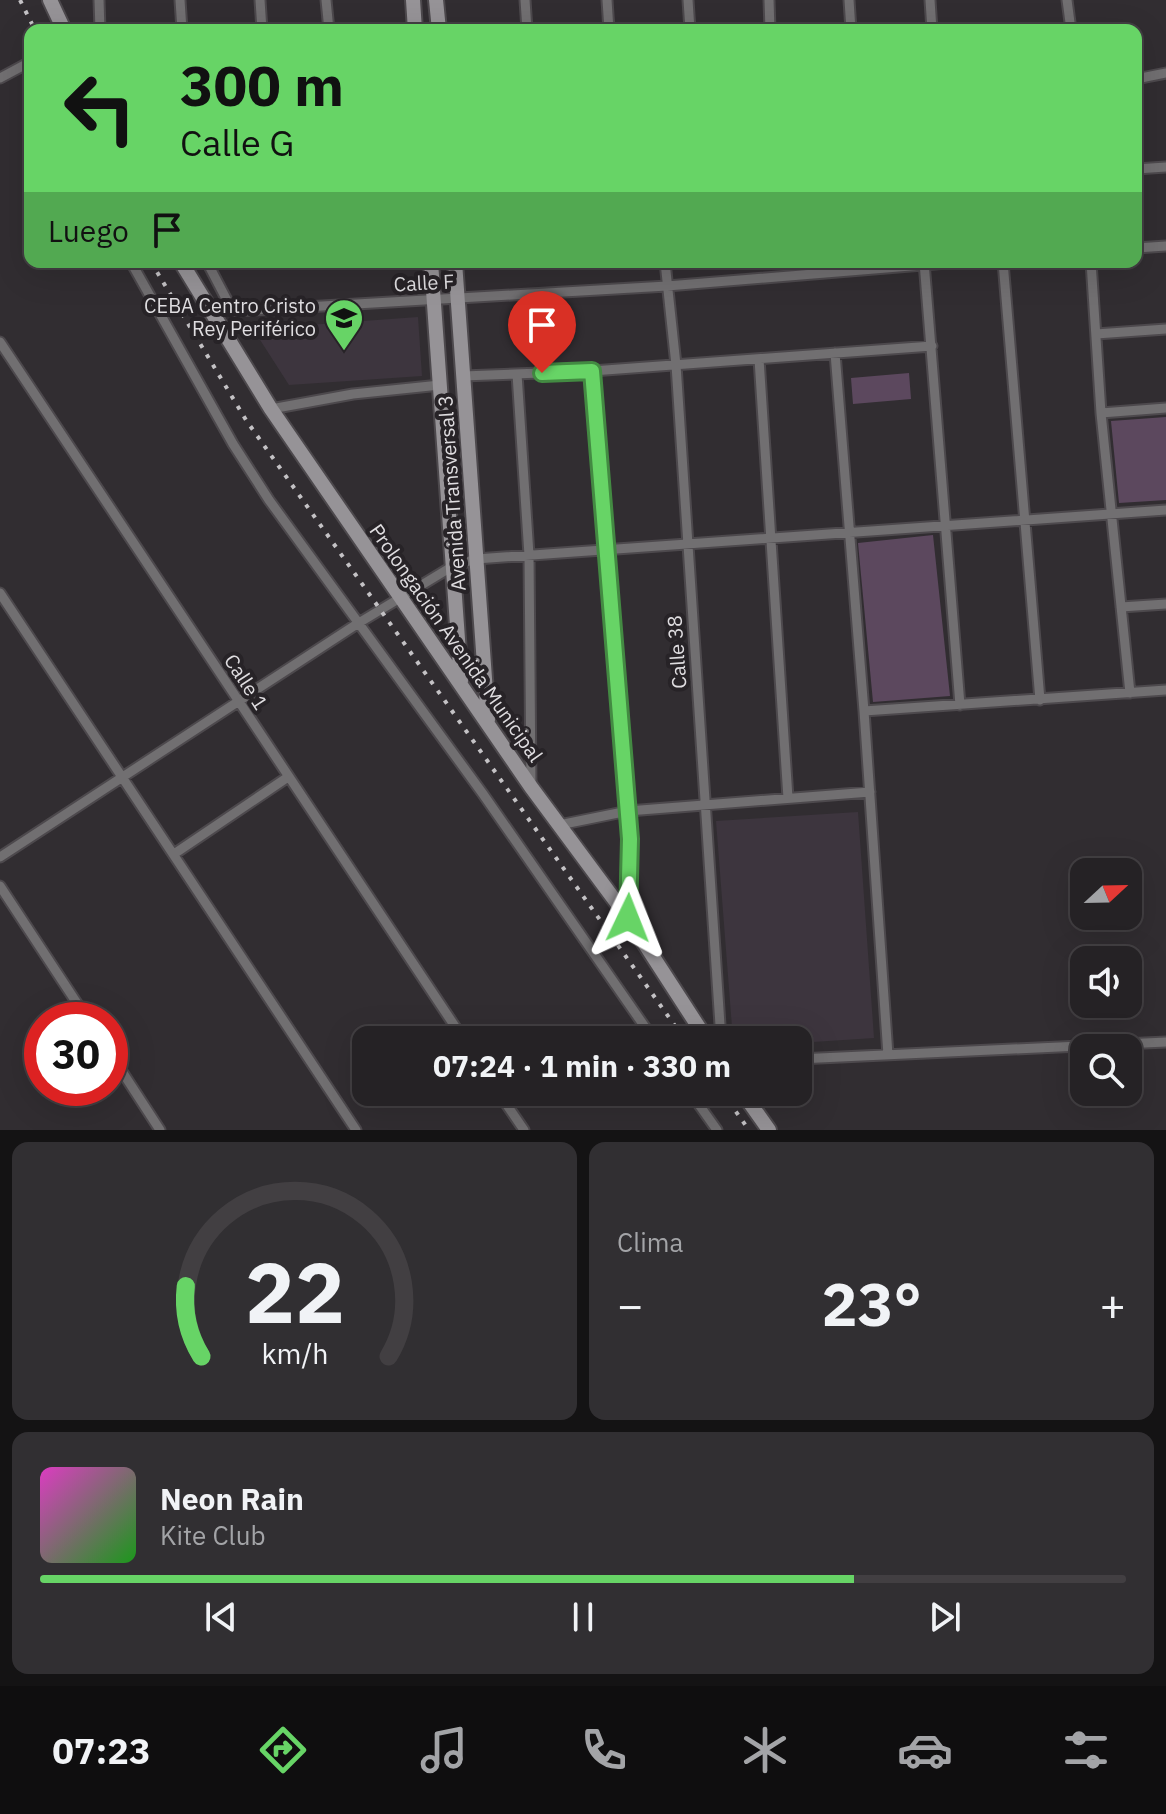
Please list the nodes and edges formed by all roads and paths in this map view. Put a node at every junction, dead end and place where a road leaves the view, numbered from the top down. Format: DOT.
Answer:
graph roads {
  1 [pos="50,0"];
  2 [pos="99,0"];
  3 [pos="180,0"];
  4 [pos="260,0"];
  5 [pos="326,0"];
  6 [pos="413,0"];
  7 [pos="436,0"];
  8 [pos="525,0"];
  9 [pos="607,0"];
  10 [pos="688,0"];
  11 [pos="769,0"];
  12 [pos="849,0"];
  13 [pos="930,0"];
  14 [pos="1067,0"];
  15 [pos="61,24"];
  16 [pos="100,24"];
  17 [pos="182,24"];
  18 [pos="262,24"];
  19 [pos="328,24"];
  20 [pos="415,24"];
  21 [pos="438,24"];
  22 [pos="527,24"];
  23 [pos="609,24"];
  24 [pos="690,24"];
  25 [pos="770,24"];
  26 [pos="851,24"];
  27 [pos="932,24"];
  28 [pos="1070,24"];
  29 [pos="24,65"];
  30 [pos="1166,73"];
  31 [pos="0,78"];
  32 [pos="1142,78"];
  33 [pos="1166,167"];
  34 [pos="1142,169"];
  35 [pos="1166,246"];
  36 [pos="1142,248"];
  37 [pos="134,268"];
  38 [pos="184,268"];
  39 [pos="211,268"];
  40 [pos="431,268"];
  41 [pos="455,268"];
  42 [pos="666,268"];
  43 [pos="877,268"];
  44 [pos="924,268"];
  45 [pos="1004,268"];
  46 [pos="1091,268"];
  47 [pos="667,286"];
  48 [pos="458,300"];
  49 [pos="434,301"];
  50 [pos="1166,329"];
  51 [pos="1096,334"];
  52 [pos="0,342"];
  53 [pos="932,346"];
  54 [pos="835,353"];
  55 [pos="759,359"];
  56 [pos="676,365"];
  57 [pos="592,371"];
  58 [pos="517,374"];
  59 [pos="463,376"];
  60 [pos="440,385"];
  61 [pos="1166,408"];
  62 [pos="271,409"];
  63 [pos="1101,413"];
  64 [pos="1166,510"];
  65 [pos="1111,514"];
  66 [pos="1025,520"];
  67 [pos="945,526"];
  68 [pos="849,532"];
  69 [pos="770,538"];
  70 [pos="687,544"];
  71 [pos="607,550"];
  72 [pos="529,555"];
  73 [pos="476,559"];
  74 [pos="453,566"];
  75 [pos="0,593"];
  76 [pos="401,598"];
  77 [pos="1166,604"];
  78 [pos="1121,607"];
  79 [pos="357,624"];
  80 [pos="461,682"];
  81 [pos="1166,690"];
  82 [pos="1130,693"];
  83 [pos="1040,700"];
  84 [pos="238,702"];
  85 [pos="960,705"];
  86 [pos="864,711"];
  87 [pos="488,722"];
  88 [pos="123,777"];
  89 [pos="288,777"];
  90 [pos="531,787"];
  91 [pos="870,792"];
  92 [pos="788,798"];
  93 [pos="707,804"];
  94 [pos="628,811"];
  95 [pos="559,825"];
  96 [pos="174,854"];
  97 [pos="0,857"];
  98 [pos="0,886"];
  99 [pos="628,918"];
  100 [pos="76,1002"];
  101 [pos="455,1026"];
  102 [pos="644,1026"];
  103 [pos="698,1026"];
  104 [pos="720,1026"];
  105 [pos="1166,1042"];
  106 [pos="888,1055"];
  107 [pos="812,1058"];
  108 [pos="128,1081"];
  109 [pos="508,1106"];
  110 [pos="700,1106"];
  111 [pos="752,1106"];
  112 [pos="160,1130"];
  113 [pos="356,1130"];
  114 [pos="524,1130"];
  115 [pos="717,1130"];
  116 [pos="769,1130"];
  1 -- 15 [label="main road"];
  2 -- 16 [label="street"];
  3 -- 17 [label="street"];
  4 -- 18 [label="street"];
  5 -- 19 [label="street"];
  6 -- 20 [label="main road"];
  7 -- 21 [label="main road"];
  8 -- 22 [label="street"];
  9 -- 23 [label="street"];
  10 -- 24 [label="street"];
  11 -- 25 [label="street"];
  12 -- 26 [label="street"];
  13 -- 27 [label="street"];
  14 -- 28 [label="street"];
  29 -- 31 [label="street"];
  30 -- 32 [label="street"];
  33 -- 34 [label="street"];
  35 -- 36 [label="street"];
  37 -- 79 [label="street"];
  38 -- 62 [label="main road, Prolongación Avenida Municipal"];
  39 -- 49 [label="street, Calle F"];
  40 -- 49 [label="main road, Avenida Transversal 3"];
  41 -- 48 [label="main road, Avenida Transversal 3"];
  42 -- 47 [label="street, Calle 38"];
  43 -- 47 [label="street, Calle F"];
  44 -- 53 [label="street"];
  45 -- 66 [label="street"];
  46 -- 51 [label="street"];
  47 -- 48 [label="street, Calle F"];
  47 -- 56 [label="street, Calle 38"];
  48 -- 49 [label="street, Calle F"];
  48 -- 59 [label="main road, Avenida Transversal 3"];
  49 -- 60 [label="main road, Avenida Transversal 3"];
  50 -- 51 [label="street"];
  51 -- 63 [label="street"];
  52 -- 84 [label="street, Calle 1"];
  53 -- 54 [label="street"];
  53 -- 67 [label="street"];
  54 -- 55 [label="street"];
  54 -- 68 [label="street"];
  55 -- 56 [label="street"];
  55 -- 69 [label="street"];
  56 -- 57 [label="street"];
  56 -- 70 [label="street, Calle 38"];
  57 -- 58 [label="street"];
  57 -- 71 [label="street"];
  58 -- 59 [label="street"];
  58 -- 72 [label="street"];
  59 -- 73 [label="main road, Avenida Transversal 3"];
  60 -- 62 [label="street"];
  60 -- 74 [label="main road, Avenida Transversal 3"];
  61 -- 63 [label="street"];
  62 -- 76 [label="main road, Prolongación Avenida Municipal"];
  63 -- 65 [label="street"];
  64 -- 65 [label="street"];
  65 -- 66 [label="street"];
  65 -- 78 [label="street"];
  66 -- 67 [label="street"];
  66 -- 83 [label="street"];
  67 -- 68 [label="street"];
  67 -- 85 [label="street"];
  68 -- 69 [label="street"];
  68 -- 86 [label="street"];
  69 -- 70 [label="street"];
  69 -- 92 [label="street"];
  70 -- 71 [label="street"];
  70 -- 93 [label="street, Calle 38"];
  71 -- 72 [label="street"];
  71 -- 94 [label="street"];
  72 -- 73 [label="street"];
  72 -- 90 [label="street"];
  73 -- 74 [label="street"];
  73 -- 87 [label="main road, Avenida Transversal 3"];
  74 -- 76 [label="street"];
  74 -- 80 [label="main road, Avenida Transversal 3"];
  75 -- 88 [label="street"];
  76 -- 79 [label="street"];
  76 -- 80 [label="main road, Prolongación Avenida Municipal"];
  77 -- 78 [label="street"];
  78 -- 82 [label="street"];
  79 -- 84 [label="street"];
  79 -- 102 [label="street"];
  80 -- 87 [label="main road, Prolongación Avenida Municipal"];
  81 -- 82 [label="street"];
  82 -- 83 [label="street"];
  83 -- 85 [label="street"];
  84 -- 88 [label="street"];
  84 -- 89 [label="street, Calle 1"];
  85 -- 86 [label="street"];
  86 -- 91 [label="street"];
  87 -- 90 [label="main road, Prolongación Avenida Municipal"];
  88 -- 96 [label="street"];
  88 -- 97 [label="street"];
  89 -- 96 [label="street"];
  89 -- 101 [label="street, Calle 1"];
  90 -- 95 [label="main road, Prolongación Avenida Municipal"];
  91 -- 92 [label="street"];
  91 -- 106 [label="street"];
  92 -- 93 [label="street"];
  93 -- 94 [label="street"];
  93 -- 104 [label="street, Calle 38"];
  94 -- 95 [label="street"];
  94 -- 99 [label="street"];
  95 -- 99 [label="main road, Prolongación Avenida Municipal"];
  96 -- 113 [label="street"];
  98 -- 100 [label="street"];
  99 -- 103 [label="main road, Prolongación Avenida Municipal"];
  105 -- 106 [label="street"];
  106 -- 107 [label="street"];
  108 -- 112 [label="street"];
  109 -- 114 [label="street"];
  110 -- 115 [label="street"];
  111 -- 116 [label="main road"];
}
